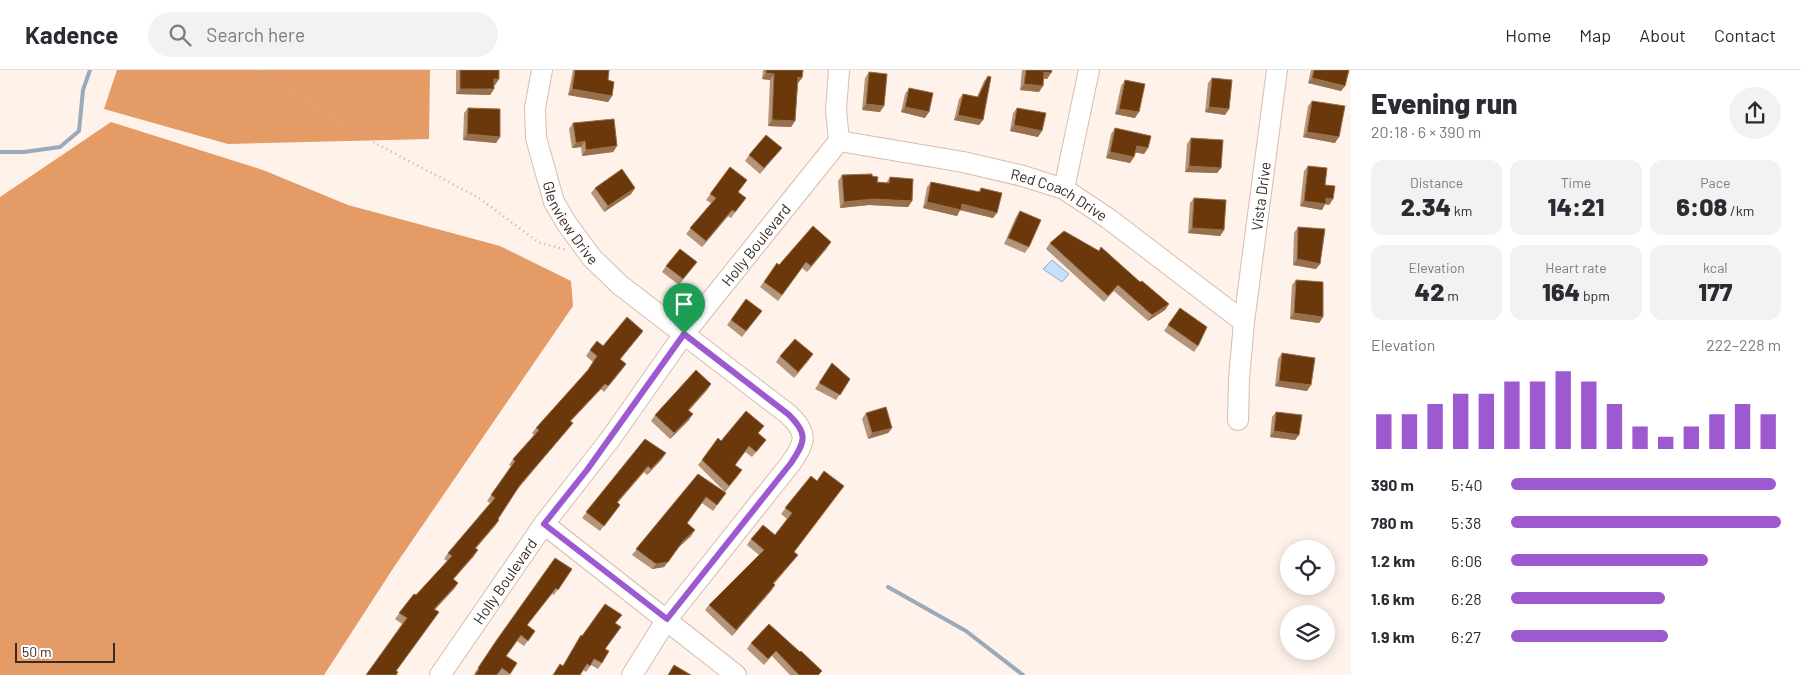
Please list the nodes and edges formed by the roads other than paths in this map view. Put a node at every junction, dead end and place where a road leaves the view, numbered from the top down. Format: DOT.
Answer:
graph roads {
  1 [pos="542,70"];
  2 [pos="839,70"];
  3 [pos="1089,70"];
  4 [pos="1277,70"];
  5 [pos="839,140"];
  6 [pos="1064,189"];
  7 [pos="1244,322"];
  8 [pos="684,334"];
  9 [pos="1238,420"];
  10 [pos="544,524"];
  11 [pos="667,619"];
  12 [pos="440,675"];
  13 [pos="632,675"];
  14 [pos="736,675"];
  1 -- 8 [label="street, Glenview Drive"];
  2 -- 5 [label="street"];
  3 -- 6 [label="street"];
  4 -- 7 [label="street, Vista Drive"];
  5 -- 6 [label="street, Red Coach Drive"];
  5 -- 8 [label="street, Holly Boulevard"];
  6 -- 7 [label="street, Red Coach Drive"];
  7 -- 9 [label="street, Vista Drive"];
  8 -- 10 [label="street, Holly Boulevard"];
  8 -- 11 [label="street, Glenview Drive"];
  10 -- 11 [label="street"];
  10 -- 12 [label="street, Holly Boulevard"];
  11 -- 13 [label="street"];
  11 -- 14 [label="street"];
}
